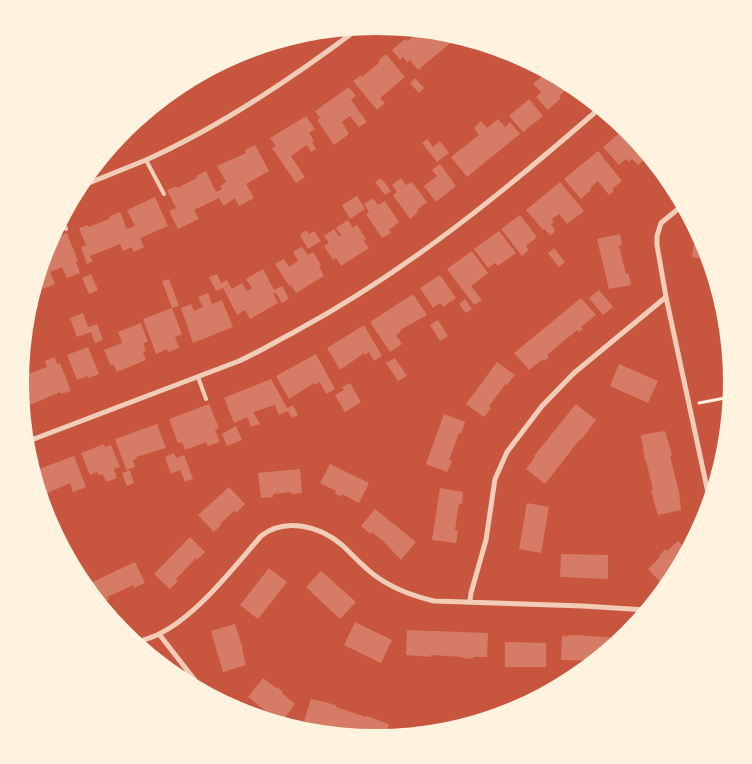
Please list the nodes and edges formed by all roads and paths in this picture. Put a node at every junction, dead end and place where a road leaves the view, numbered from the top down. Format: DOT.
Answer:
graph roads {
  1 [pos="349,36"];
  2 [pos="594,113"];
  3 [pos="146,160"];
  4 [pos="93,181"];
  5 [pos="164,194"];
  6 [pos="678,210"];
  7 [pos="666,297"];
  8 [pos="198,377"];
  9 [pos="723,398"];
  10 [pos="206,400"];
  11 [pos="689,405"];
  12 [pos="34,439"];
  13 [pos="707,487"];
  14 [pos="470,601"];
  15 [pos="638,610"];
  16 [pos="159,634"];
  17 [pos="143,640"];
  18 [pos="192,677"];
  1 -- 3 [label="street"];
  2 -- 8 [label="street"];
  3 -- 4 [label="street"];
  3 -- 5 [label="lane"];
  6 -- 7 [label="street"];
  7 -- 11 [label="street"];
  7 -- 14 [label="street"];
  8 -- 10 [label="lane"];
  8 -- 12 [label="street"];
  9 -- 11 [label="path"];
  11 -- 13 [label="street"];
  14 -- 15 [label="street"];
  14 -- 16 [label="street"];
  16 -- 17 [label="street"];
  16 -- 18 [label="street"];
}
